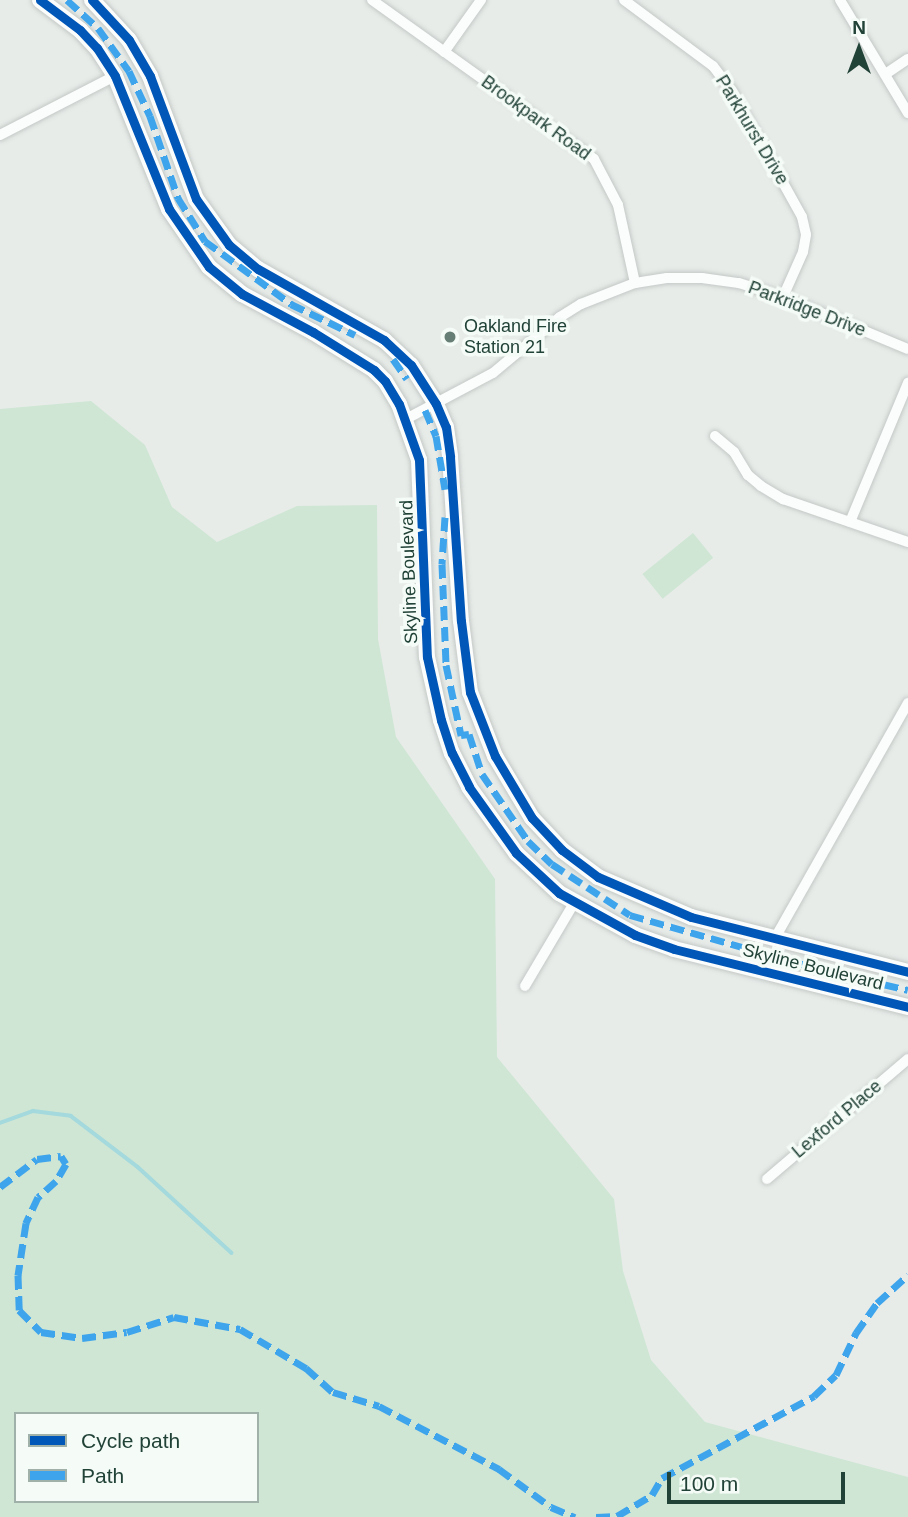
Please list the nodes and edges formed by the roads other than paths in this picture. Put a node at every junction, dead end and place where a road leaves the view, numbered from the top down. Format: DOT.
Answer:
graph roads {
  1 [pos="40,0"];
  2 [pos="372,0"];
  3 [pos="481,0"];
  4 [pos="624,0"];
  5 [pos="840,0"];
  6 [pos="99,2"];
  7 [pos="444,52"];
  8 [pos="908,59"];
  9 [pos="887,73"];
  10 [pos="115,76"];
  11 [pos="908,113"];
  12 [pos="0,135"];
  13 [pos="635,283"];
  14 [pos="783,297"];
  15 [pos="908,349"];
  16 [pos="908,383"];
  17 [pos="436,404"];
  18 [pos="406,419"];
  19 [pos="715,436"];
  20 [pos="850,522"];
  21 [pos="908,542"];
  22 [pos="908,703"];
  23 [pos="574,902"];
  24 [pos="775,938"];
  25 [pos="908,972"];
  26 [pos="525,986"];
  27 [pos="908,1007"];
  28 [pos="908,1059"];
  29 [pos="767,1179"];
  1 -- 10 [label="main road, Skyline Boulevard"];
  2 -- 7 [label="street, Brookpark Road"];
  3 -- 7 [label="street"];
  4 -- 14 [label="street, Parkhurst Drive"];
  5 -- 9 [label="street"];
  6 -- 17 [label="main road, Skyline Boulevard"];
  7 -- 13 [label="street, Brookpark Road"];
  8 -- 9 [label="street"];
  9 -- 11 [label="street"];
  10 -- 12 [label="street"];
  10 -- 18 [label="main road, Skyline Boulevard"];
  13 -- 14 [label="street, Parkridge Drive"];
  13 -- 17 [label="street, Parkridge Drive"];
  14 -- 15 [label="street, Parkridge Drive"];
  16 -- 20 [label="street"];
  17 -- 18 [label="street, Parkridge Drive"];
  17 -- 24 [label="main road, Skyline Boulevard"];
  18 -- 23 [label="main road, Skyline Boulevard"];
  19 -- 20 [label="street"];
  20 -- 21 [label="street"];
  22 -- 24 [label="street"];
  23 -- 26 [label="street"];
  23 -- 27 [label="main road, Skyline Boulevard"];
  24 -- 25 [label="main road, Skyline Boulevard"];
  28 -- 29 [label="street, Lexford Place"];
}
